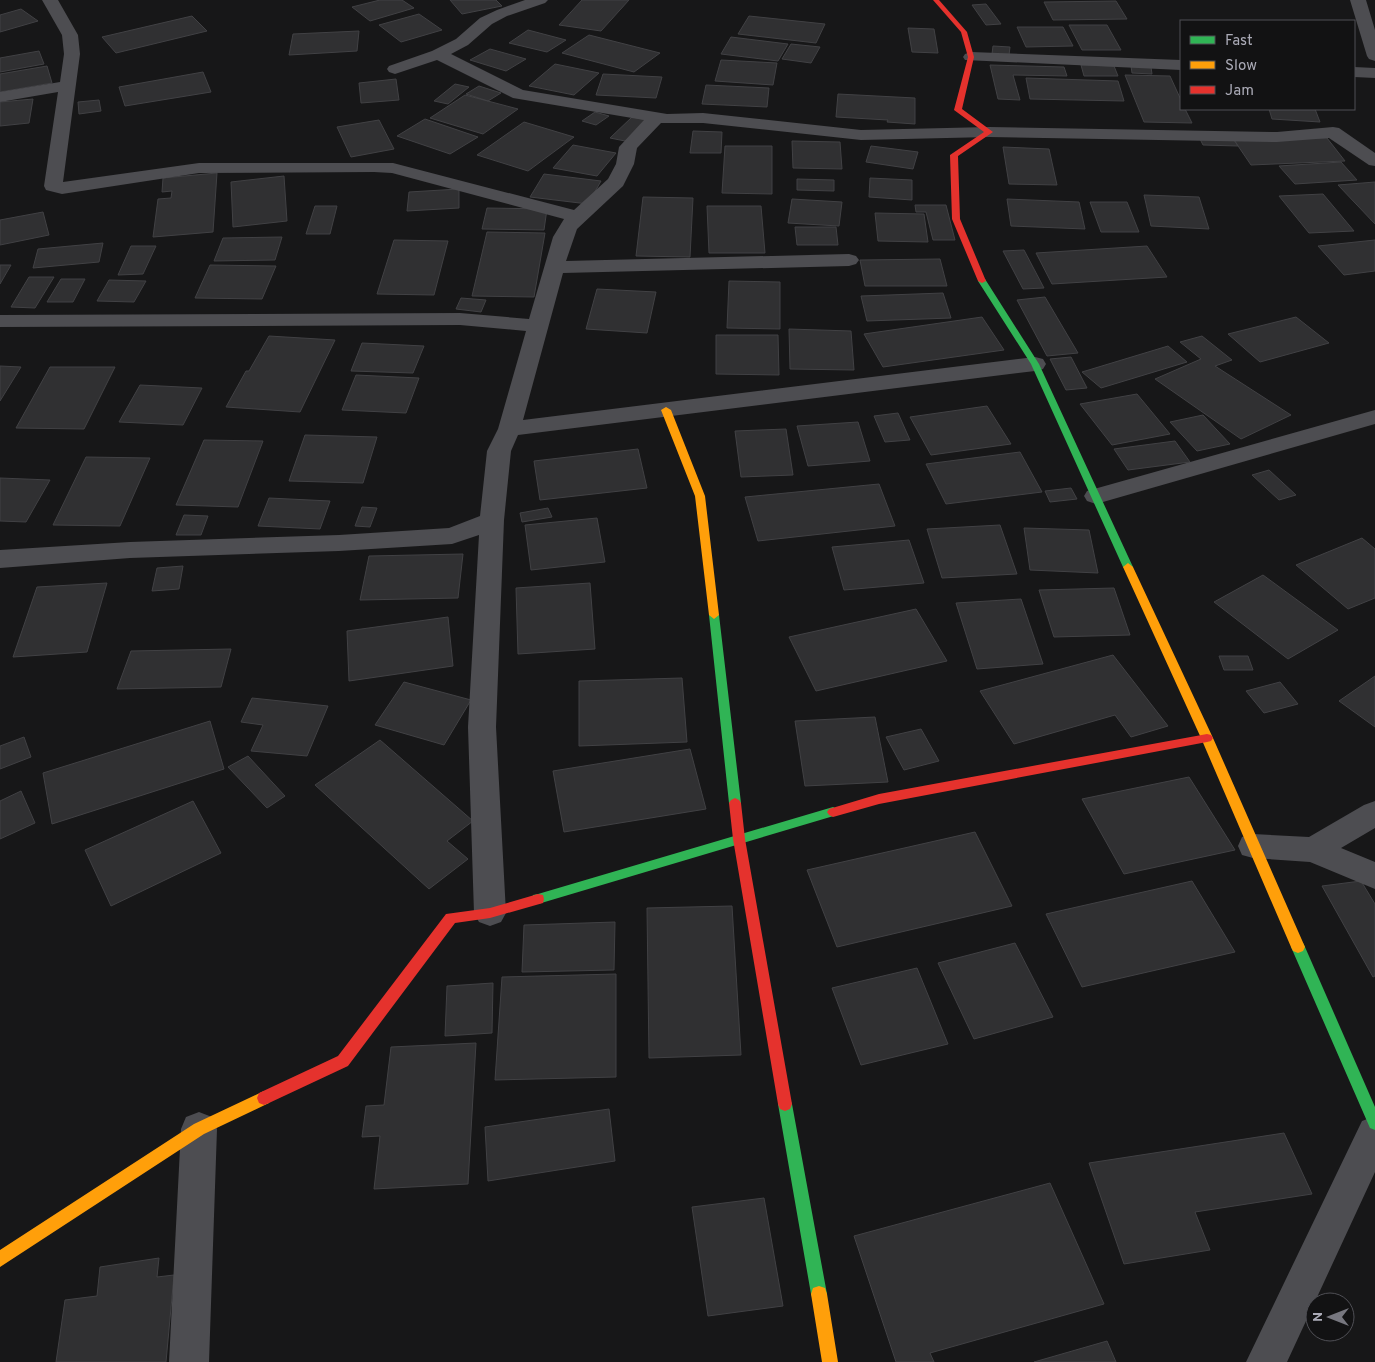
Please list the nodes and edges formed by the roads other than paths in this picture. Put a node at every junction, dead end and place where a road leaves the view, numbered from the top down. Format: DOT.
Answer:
graph roads {
  1 [pos="50,0"];
  2 [pos="540,0"];
  3 [pos="936,0"];
  4 [pos="1358,0"];
  5 [pos="438,54"];
  6 [pos="1375,56"];
  7 [pos="971,57"];
  8 [pos="1180,65"];
  9 [pos="395,68"];
  10 [pos="1355,72"];
  11 [pos="1375,73"];
  12 [pos="69,85"];
  13 [pos="0,97"];
  14 [pos="655,117"];
  15 [pos="989,132"];
  16 [pos="1375,161"];
  17 [pos="578,218"];
  18 [pos="849,260"];
  19 [pos="555,267"];
  20 [pos="0,321"];
  21 [pos="538,326"];
  22 [pos="1035,364"];
  23 [pos="666,410"];
  24 [pos="1375,417"];
  25 [pos="509,429"];
  26 [pos="1096,496"];
  27 [pos="492,520"];
  28 [pos="0,559"];
  29 [pos="1207,738"];
  30 [pos="1375,813"];
  31 [pos="739,839"];
  32 [pos="1254,846"];
  33 [pos="1313,850"];
  34 [pos="1375,876"];
  35 [pos="490,913"];
  36 [pos="1375,1123"];
  37 [pos="199,1129"];
  38 [pos="1375,1134"];
  39 [pos="0,1259"];
  40 [pos="189,1362"];
  41 [pos="830,1362"];
  42 [pos="1266,1362"];
  1 -- 12 [label="street"];
  2 -- 5 [label="street"];
  3 -- 7 [label="street"];
  4 -- 6 [label="street"];
  5 -- 9 [label="street"];
  5 -- 14 [label="street"];
  7 -- 8 [label="street"];
  7 -- 15 [label="street"];
  10 -- 11 [label="street"];
  12 -- 13 [label="street"];
  12 -- 17 [label="street"];
  14 -- 15 [label="street"];
  14 -- 17 [label="street"];
  15 -- 16 [label="street"];
  15 -- 22 [label="street"];
  17 -- 19 [label="street"];
  18 -- 19 [label="street"];
  19 -- 21 [label="street"];
  20 -- 21 [label="street"];
  21 -- 25 [label="street"];
  22 -- 23 [label="street"];
  22 -- 26 [label="street"];
  23 -- 25 [label="street"];
  23 -- 31 [label="street"];
  24 -- 26 [label="street"];
  25 -- 27 [label="street"];
  26 -- 29 [label="street"];
  27 -- 28 [label="street"];
  27 -- 35 [label="street"];
  29 -- 31 [label="street"];
  29 -- 32 [label="street"];
  30 -- 33 [label="street"];
  31 -- 35 [label="street"];
  31 -- 41 [label="street"];
  32 -- 33 [label="street"];
  32 -- 36 [label="street"];
  33 -- 34 [label="street"];
  35 -- 37 [label="street"];
  37 -- 39 [label="street"];
  37 -- 40 [label="street"];
  38 -- 42 [label="street"];
}
